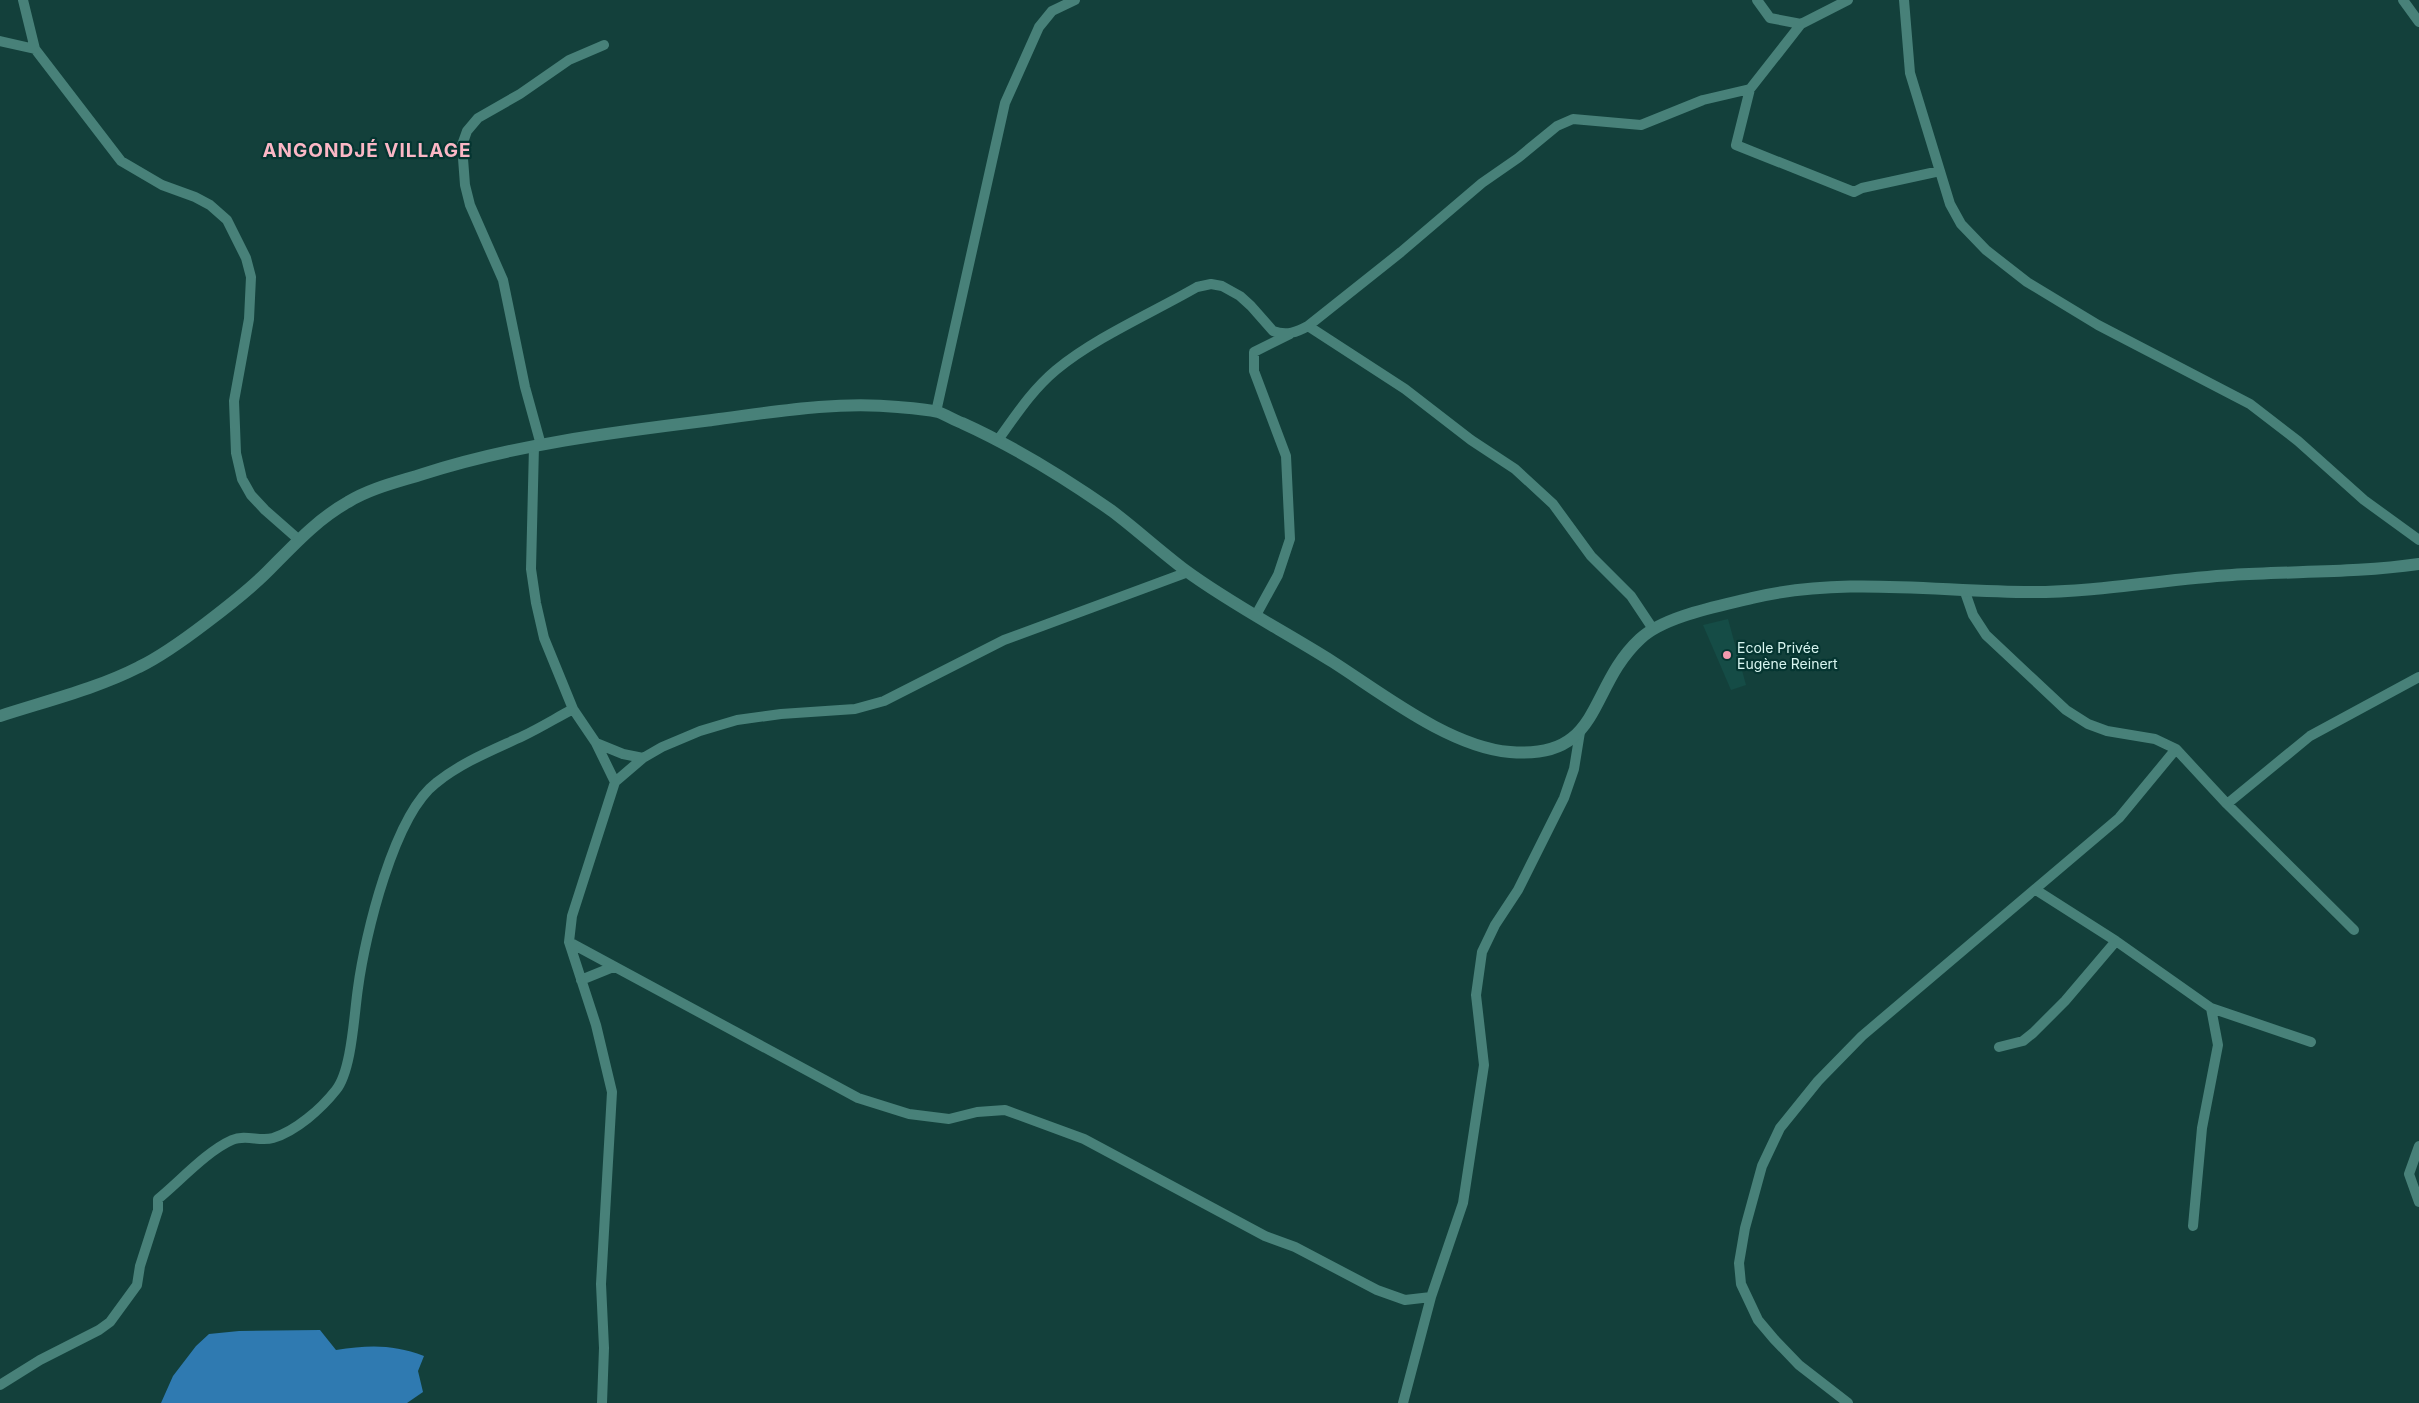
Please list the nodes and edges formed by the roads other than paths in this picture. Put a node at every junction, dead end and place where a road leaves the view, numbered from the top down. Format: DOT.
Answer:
graph roads {
  1 [pos="23,0"];
  2 [pos="1074,0"];
  3 [pos="1756,0"];
  4 [pos="1848,0"];
  5 [pos="1904,0"];
  6 [pos="2403,0"];
  7 [pos="2419,22"];
  8 [pos="1801,24"];
  9 [pos="0,41"];
  10 [pos="604,45"];
  11 [pos="35,49"];
  12 [pos="1750,89"];
  13 [pos="1940,172"];
  14 [pos="1308,326"];
  15 [pos="1290,334"];
  16 [pos="936,412"];
  17 [pos="998,440"];
  18 [pos="537,445"];
  19 [pos="298,539"];
  20 [pos="2419,540"];
  21 [pos="2419,564"];
  22 [pos="1188,572"];
  23 [pos="1965,592"];
  24 [pos="1256,615"];
  25 [pos="1653,629"];
  26 [pos="2419,677"];
  27 [pos="573,709"];
  28 [pos="0,716"];
  29 [pos="1580,732"];
  30 [pos="596,743"];
  31 [pos="2176,750"];
  32 [pos="643,758"];
  33 [pos="615,782"];
  34 [pos="2227,804"];
  35 [pos="2036,890"];
  36 [pos="2354,930"];
  37 [pos="2116,941"];
  38 [pos="569,942"];
  39 [pos="613,967"];
  40 [pos="581,980"];
  41 [pos="2211,1008"];
  42 [pos="2312,1042"];
  43 [pos="1999,1046"];
  44 [pos="2419,1146"];
  45 [pos="2419,1202"];
  46 [pos="2193,1226"];
  47 [pos="1431,1297"];
  48 [pos="0,1385"];
  49 [pos="602,1403"];
  50 [pos="1403,1403"];
  51 [pos="1848,1403"];
  1 -- 11 [label="street"];
  2 -- 16 [label="street"];
  3 -- 8 [label="street"];
  4 -- 8 [label="street"];
  5 -- 13 [label="street"];
  6 -- 7 [label="street"];
  8 -- 12 [label="street"];
  9 -- 11 [label="street"];
  10 -- 18 [label="street"];
  11 -- 19 [label="street"];
  12 -- 13 [label="street"];
  12 -- 14 [label="street"];
  13 -- 20 [label="street"];
  14 -- 15 [label="street"];
  14 -- 25 [label="street"];
  15 -- 17 [label="street"];
  15 -- 24 [label="street"];
  16 -- 17 [label="street"];
  16 -- 18 [label="street"];
  17 -- 22 [label="street"];
  18 -- 19 [label="street"];
  18 -- 27 [label="street"];
  19 -- 28 [label="street"];
  21 -- 23 [label="street"];
  22 -- 24 [label="street"];
  22 -- 32 [label="street"];
  23 -- 25 [label="street"];
  23 -- 31 [label="street"];
  24 -- 29 [label="street"];
  25 -- 29 [label="street"];
  26 -- 34 [label="street"];
  27 -- 30 [label="street"];
  27 -- 48 [label="street"];
  29 -- 47 [label="street"];
  30 -- 32 [label="street"];
  30 -- 33 [label="street"];
  31 -- 34 [label="street"];
  31 -- 35 [label="street"];
  32 -- 33 [label="street"];
  33 -- 38 [label="street"];
  34 -- 36 [label="street"];
  35 -- 37 [label="street"];
  35 -- 51 [label="street"];
  37 -- 41 [label="street"];
  37 -- 43 [label="street"];
  38 -- 39 [label="street"];
  38 -- 40 [label="street"];
  39 -- 40 [label="street"];
  39 -- 47 [label="street"];
  40 -- 49 [label="street"];
  41 -- 42 [label="street"];
  41 -- 46 [label="street"];
  44 -- 45 [label="street"];
  47 -- 50 [label="street"];
}
